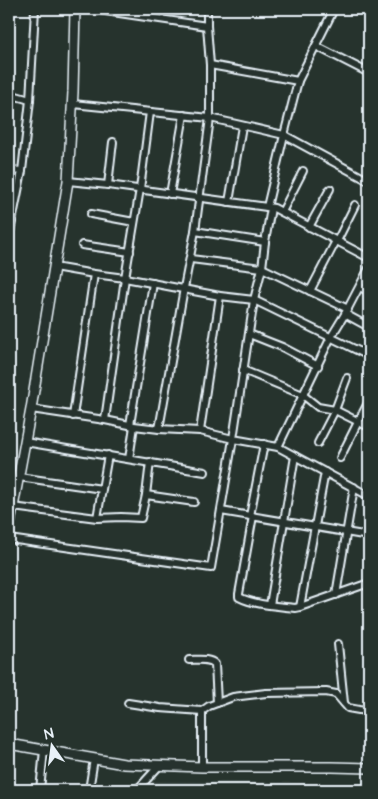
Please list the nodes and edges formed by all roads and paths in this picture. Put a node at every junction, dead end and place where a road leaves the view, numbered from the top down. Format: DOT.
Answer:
graph roads {
  1 [pos="35,9"];
  2 [pos="75,9"];
  3 [pos="92,9"];
  4 [pos="207,9"];
  5 [pos="334,9"];
  6 [pos="207,26"];
  7 [pos="316,46"];
  8 [pos="210,65"];
  9 [pos="369,73"];
  10 [pos="298,80"];
  11 [pos="9,94"];
  12 [pos="30,100"];
  13 [pos="73,104"];
  14 [pos="150,112"];
  15 [pos="184,115"];
  16 [pos="210,118"];
  17 [pos="242,126"];
  18 [pos="284,135"];
  19 [pos="113,142"];
  20 [pos="9,170"];
  21 [pos="303,171"];
  22 [pos="22,172"];
  23 [pos="68,181"];
  24 [pos="369,181"];
  25 [pos="108,185"];
  26 [pos="330,189"];
  27 [pos="140,190"];
  28 [pos="170,194"];
  29 [pos="200,198"];
  30 [pos="230,202"];
  31 [pos="355,205"];
  32 [pos="269,208"];
  33 [pos="282,212"];
  34 [pos="91,214"];
  35 [pos="134,222"];
  36 [pos="309,226"];
  37 [pos="196,231"];
  38 [pos="9,237"];
  39 [pos="337,241"];
  40 [pos="265,242"];
  41 [pos="82,245"];
  42 [pos="130,252"];
  43 [pos="369,258"];
  44 [pos="190,259"];
  45 [pos="54,267"];
  46 [pos="262,268"];
  47 [pos="369,268"];
  48 [pos="94,274"];
  49 [pos="125,278"];
  50 [pos="153,283"];
  51 [pos="360,287"];
  52 [pos="184,288"];
  53 [pos="310,291"];
  54 [pos="369,292"];
  55 [pos="220,296"];
  56 [pos="254,300"];
  57 [pos="347,312"];
  58 [pos="369,327"];
  59 [pos="249,334"];
  60 [pos="331,337"];
  61 [pos="369,356"];
  62 [pos="318,366"];
  63 [pos="243,370"];
  64 [pos="347,378"];
  65 [pos="303,395"];
  66 [pos="369,402"];
  67 [pos="31,409"];
  68 [pos="335,410"];
  69 [pos="73,416"];
  70 [pos="105,420"];
  71 [pos="358,422"];
  72 [pos="132,426"];
  73 [pos="369,427"];
  74 [pos="160,429"];
  75 [pos="200,431"];
  76 [pos="233,439"];
  77 [pos="25,442"];
  78 [pos="318,443"];
  79 [pos="264,444"];
  80 [pos="278,447"];
  81 [pos="108,455"];
  82 [pos="295,456"];
  83 [pos="340,458"];
  84 [pos="129,459"];
  85 [pos="150,462"];
  86 [pos="205,472"];
  87 [pos="325,472"];
  88 [pos="19,477"];
  89 [pos="354,487"];
  90 [pos="102,489"];
  91 [pos="146,495"];
  92 [pos="369,496"];
  93 [pos="194,502"];
  94 [pos="13,506"];
  95 [pos="220,511"];
  96 [pos="252,516"];
  97 [pos="97,518"];
  98 [pos="284,521"];
  99 [pos="315,527"];
  100 [pos="9,529"];
  101 [pos="346,532"];
  102 [pos="369,536"];
  103 [pos="9,539"];
  104 [pos="369,583"];
  105 [pos="336,595"];
  106 [pos="270,605"];
  107 [pos="300,607"];
  108 [pos="338,644"];
  109 [pos="189,660"];
  110 [pos="344,702"];
  111 [pos="128,703"];
  112 [pos="217,703"];
  113 [pos="202,711"];
  114 [pos="369,711"];
  115 [pos="9,744"];
  116 [pos="44,750"];
  117 [pos="94,759"];
  118 [pos="159,766"];
  119 [pos="202,767"];
  120 [pos="369,768"];
  121 [pos="40,790"];
  122 [pos="89,790"];
  123 [pos="137,790"];
  1 -- 12 [label="street"];
  2 -- 13 [label="street"];
  3 -- 6 [label="street"];
  4 -- 6 [label="street"];
  5 -- 7 [label="street"];
  6 -- 8 [label="street"];
  7 -- 9 [label="street"];
  7 -- 10 [label="street"];
  8 -- 10 [label="street"];
  8 -- 16 [label="street"];
  10 -- 18 [label="street"];
  11 -- 12 [label="street"];
  12 -- 22 [label="street"];
  13 -- 14 [label="street"];
  13 -- 23 [label="street"];
  14 -- 15 [label="street"];
  14 -- 27 [label="street"];
  15 -- 16 [label="street"];
  15 -- 28 [label="street"];
  16 -- 17 [label="street"];
  16 -- 29 [label="street"];
  17 -- 18 [label="street"];
  17 -- 30 [label="street"];
  18 -- 24 [label="street"];
  18 -- 32 [label="street"];
  19 -- 25 [label="street"];
  20 -- 22 [label="street"];
  21 -- 33 [label="street"];
  22 -- 38 [label="street"];
  23 -- 25 [label="street"];
  23 -- 45 [label="street"];
  25 -- 27 [label="street"];
  26 -- 36 [label="street"];
  27 -- 28 [label="street"];
  27 -- 35 [label="street"];
  28 -- 29 [label="street"];
  29 -- 30 [label="street"];
  29 -- 37 [label="street"];
  30 -- 32 [label="street"];
  31 -- 39 [label="street"];
  32 -- 33 [label="street"];
  32 -- 40 [label="street"];
  33 -- 36 [label="street"];
  34 -- 35 [label="street"];
  35 -- 42 [label="street"];
  36 -- 39 [label="street"];
  37 -- 40 [label="street"];
  37 -- 44 [label="street"];
  39 -- 43 [label="street"];
  39 -- 53 [label="street"];
  40 -- 46 [label="street"];
  41 -- 42 [label="street"];
  42 -- 49 [label="street"];
  44 -- 46 [label="street"];
  44 -- 52 [label="street"];
  45 -- 48 [label="street"];
  45 -- 67 [label="street"];
  46 -- 53 [label="street"];
  46 -- 56 [label="street"];
  47 -- 51 [label="street"];
  48 -- 49 [label="street"];
  48 -- 69 [label="street"];
  49 -- 50 [label="street"];
  49 -- 70 [label="street"];
  50 -- 52 [label="street"];
  50 -- 72 [label="street"];
  51 -- 54 [label="street"];
  51 -- 57 [label="street"];
  52 -- 55 [label="street"];
  52 -- 74 [label="street"];
  53 -- 57 [label="street"];
  55 -- 56 [label="street"];
  55 -- 75 [label="street"];
  56 -- 59 [label="street"];
  56 -- 60 [label="street"];
  57 -- 58 [label="street"];
  57 -- 60 [label="street"];
  59 -- 62 [label="street"];
  59 -- 63 [label="street"];
  60 -- 61 [label="street"];
  60 -- 62 [label="street"];
  62 -- 65 [label="street"];
  63 -- 65 [label="street"];
  63 -- 76 [label="street"];
  64 -- 68 [label="street"];
  65 -- 68 [label="street"];
  65 -- 80 [label="street"];
  66 -- 71 [label="street"];
  67 -- 69 [label="street"];
  67 -- 77 [label="street"];
  68 -- 71 [label="street"];
  68 -- 78 [label="street"];
  69 -- 70 [label="street"];
  70 -- 72 [label="street"];
  71 -- 73 [label="street"];
  71 -- 83 [label="street"];
  72 -- 74 [label="street"];
  72 -- 84 [label="street"];
  74 -- 75 [label="street"];
  75 -- 76 [label="street"];
  76 -- 79 [label="street"];
  76 -- 95 [label="street"];
  77 -- 81 [label="street"];
  77 -- 88 [label="street"];
  79 -- 80 [label="street"];
  79 -- 96 [label="street"];
  80 -- 82 [label="street"];
  81 -- 84 [label="street"];
  81 -- 90 [label="street"];
  82 -- 87 [label="street"];
  82 -- 98 [label="street"];
  84 -- 85 [label="street"];
  85 -- 86 [label="street"];
  85 -- 91 [label="street"];
  87 -- 89 [label="street"];
  87 -- 99 [label="street"];
  88 -- 90 [label="street"];
  88 -- 94 [label="street"];
  89 -- 92 [label="street"];
  89 -- 101 [label="street"];
  90 -- 97 [label="street"];
  91 -- 93 [label="street"];
  91 -- 97 [label="street"];
  94 -- 97 [label="street"];
  94 -- 100 [label="street"];
  95 -- 96 [label="street"];
  95 -- 103 [label="street"];
  96 -- 98 [label="street"];
  96 -- 106 [label="street"];
  98 -- 99 [label="street"];
  98 -- 106 [label="street"];
  99 -- 101 [label="street"];
  99 -- 107 [label="street"];
  101 -- 102 [label="street"];
  101 -- 105 [label="street"];
  104 -- 105 [label="street"];
  105 -- 107 [label="street"];
  106 -- 107 [label="street"];
  108 -- 110 [label="street"];
  109 -- 112 [label="street"];
  110 -- 112 [label="street"];
  110 -- 114 [label="street"];
  111 -- 113 [label="street"];
  112 -- 113 [label="street"];
  113 -- 119 [label="street"];
  115 -- 116 [label="street"];
  116 -- 117 [label="street"];
  116 -- 121 [label="street"];
  117 -- 118 [label="street"];
  117 -- 122 [label="street"];
  118 -- 119 [label="street"];
  118 -- 123 [label="street"];
  119 -- 120 [label="street"];
}
